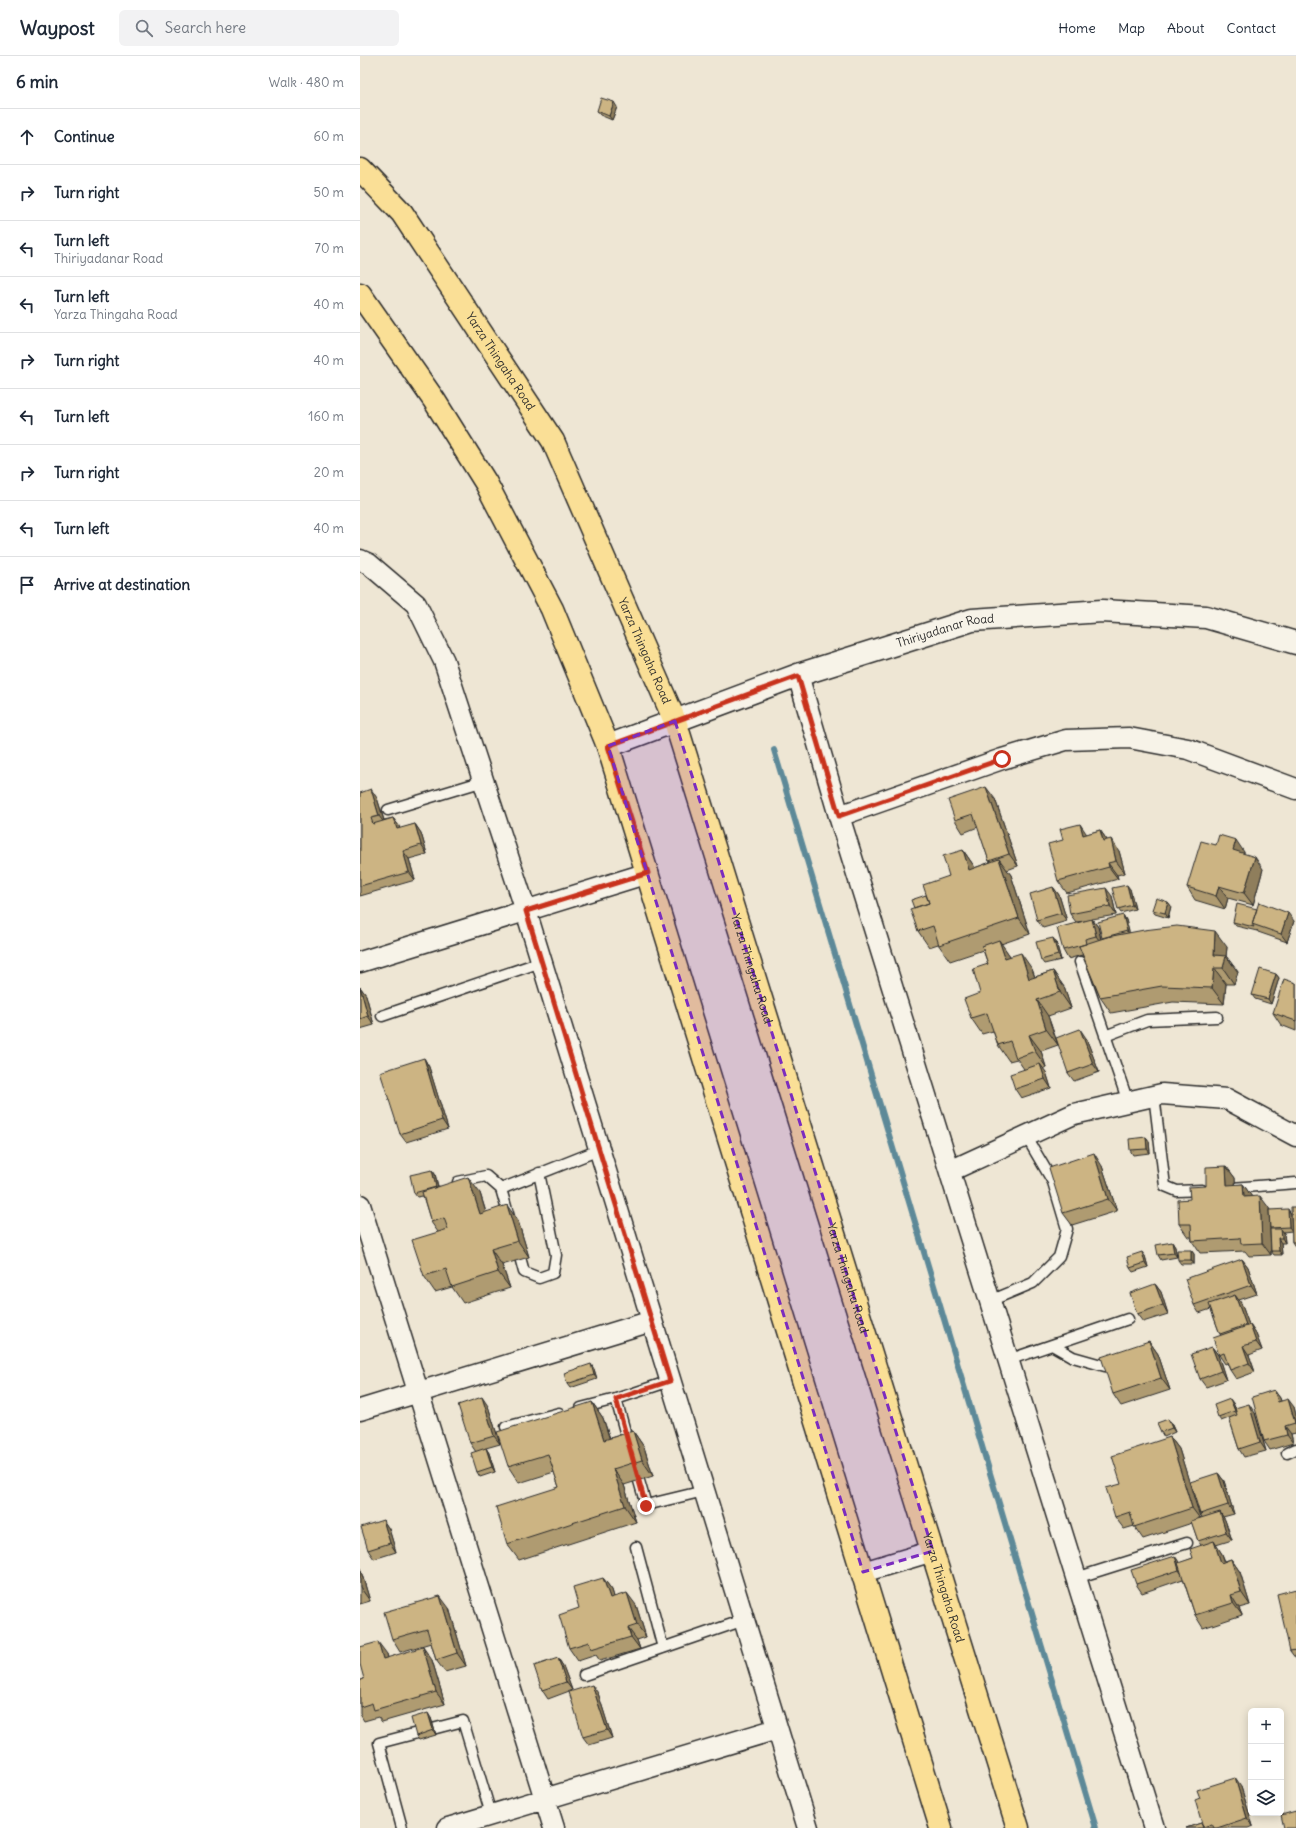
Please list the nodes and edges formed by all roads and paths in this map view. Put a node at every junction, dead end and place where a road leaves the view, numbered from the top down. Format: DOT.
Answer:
graph roads {
  1 [pos="360,169"];
  2 [pos="360,294"];
  3 [pos="360,560"];
  4 [pos="1296,643"];
  5 [pos="798,676"];
  6 [pos="675,721"];
  7 [pos="608,746"];
  8 [pos="484,781"];
  9 [pos="1296,789"];
  10 [pos="388,810"];
  11 [pos="839,816"];
  12 [pos="648,873"];
  13 [pos="526,911"];
  14 [pos="360,962"];
  15 [pos="542,962"];
  16 [pos="1080,962"];
  17 [pos="382,1016"];
  18 [pos="1217,1017"];
  19 [pos="1105,1036"];
  20 [pos="1154,1095"];
  21 [pos="1128,1102"];
  22 [pos="1026,1136"];
  23 [pos="1296,1136"];
  24 [pos="599,1150"];
  25 [pos="950,1171"];
  26 [pos="539,1173"];
  27 [pos="451,1183"];
  28 [pos="1296,1183"];
  29 [pos="501,1189"];
  30 [pos="360,1205"];
  31 [pos="997,1298"];
  32 [pos="1128,1319"];
  33 [pos="652,1321"];
  34 [pos="1052,1345"];
  35 [pos="1008,1360"];
  36 [pos="1105,1366"];
  37 [pos="670,1381"];
  38 [pos="419,1392"];
  39 [pos="616,1399"];
  40 [pos="360,1410"];
  41 [pos="506,1427"];
  42 [pos="704,1491"];
  43 [pos="1187,1543"];
  44 [pos="636,1547"];
  45 [pos="933,1551"];
  46 [pos="863,1572"];
  47 [pos="1076,1578"];
  48 [pos="744,1620"];
  49 [pos="663,1648"];
  50 [pos="584,1675"];
  51 [pos="777,1729"];
  52 [pos="545,1800"];
  53 [pos="491,1814"];
  54 [pos="402,1828"];
  55 [pos="448,1828"];
  56 [pos="554,1828"];
  57 [pos="808,1828"];
  58 [pos="942,1828"];
  59 [pos="1018,1828"];
  60 [pos="1154,1828"];
  1 -- 6 [label="main road, Yarza Thingaha Road"];
  2 -- 7 [label="main road"];
  3 -- 8 [label="street"];
  4 -- 5 [label="main road, Thiriyadanar Road"];
  5 -- 6 [label="main road, Thiriyadanar Road"];
  5 -- 11 [label="street"];
  6 -- 7 [label="main road, Thiriyadanar Road"];
  6 -- 45 [label="main road, Yarza Thingaha Road"];
  7 -- 12 [label="main road"];
  8 -- 10 [label="lane"];
  8 -- 13 [label="street"];
  9 -- 11 [label="street"];
  11 -- 25 [label="street"];
  12 -- 13 [label="street"];
  12 -- 46 [label="main road"];
  13 -- 14 [label="street"];
  13 -- 15 [label="street"];
  15 -- 17 [label="lane"];
  15 -- 24 [label="street"];
  16 -- 19 [label="lane"];
  18 -- 19 [label="lane"];
  19 -- 21 [label="lane"];
  20 -- 21 [label="street"];
  20 -- 23 [label="street"];
  20 -- 28 [label="lane"];
  21 -- 22 [label="street"];
  22 -- 25 [label="street"];
  22 -- 31 [label="lane"];
  24 -- 26 [label="lane"];
  24 -- 33 [label="street"];
  25 -- 35 [label="street"];
  26 -- 29 [label="lane"];
  26 -- 29 [label="lane"];
  27 -- 29 [label="lane"];
  30 -- 38 [label="street"];
  32 -- 34 [label="lane"];
  33 -- 37 [label="street"];
  33 -- 38 [label="street"];
  34 -- 35 [label="lane"];
  34 -- 36 [label="lane"];
  35 -- 47 [label="street"];
  37 -- 39 [label="lane"];
  37 -- 42 [label="street"];
  38 -- 40 [label="street"];
  38 -- 52 [label="street"];
  39 -- 41 [label="lane"];
  39 -- 42 [label="lane"];
  42 -- 48 [label="street"];
  43 -- 47 [label="lane"];
  44 -- 49 [label="lane"];
  45 -- 46 [label="street"];
  45 -- 59 [label="main road, Yarza Thingaha Road"];
  46 -- 58 [label="main road"];
  47 -- 60 [label="street"];
  48 -- 49 [label="lane"];
  48 -- 51 [label="street"];
  49 -- 50 [label="lane"];
  51 -- 52 [label="street"];
  51 -- 57 [label="street"];
  52 -- 53 [label="street"];
  52 -- 56 [label="street"];
  53 -- 54 [label="lane"];
  53 -- 55 [label="street"];
}
